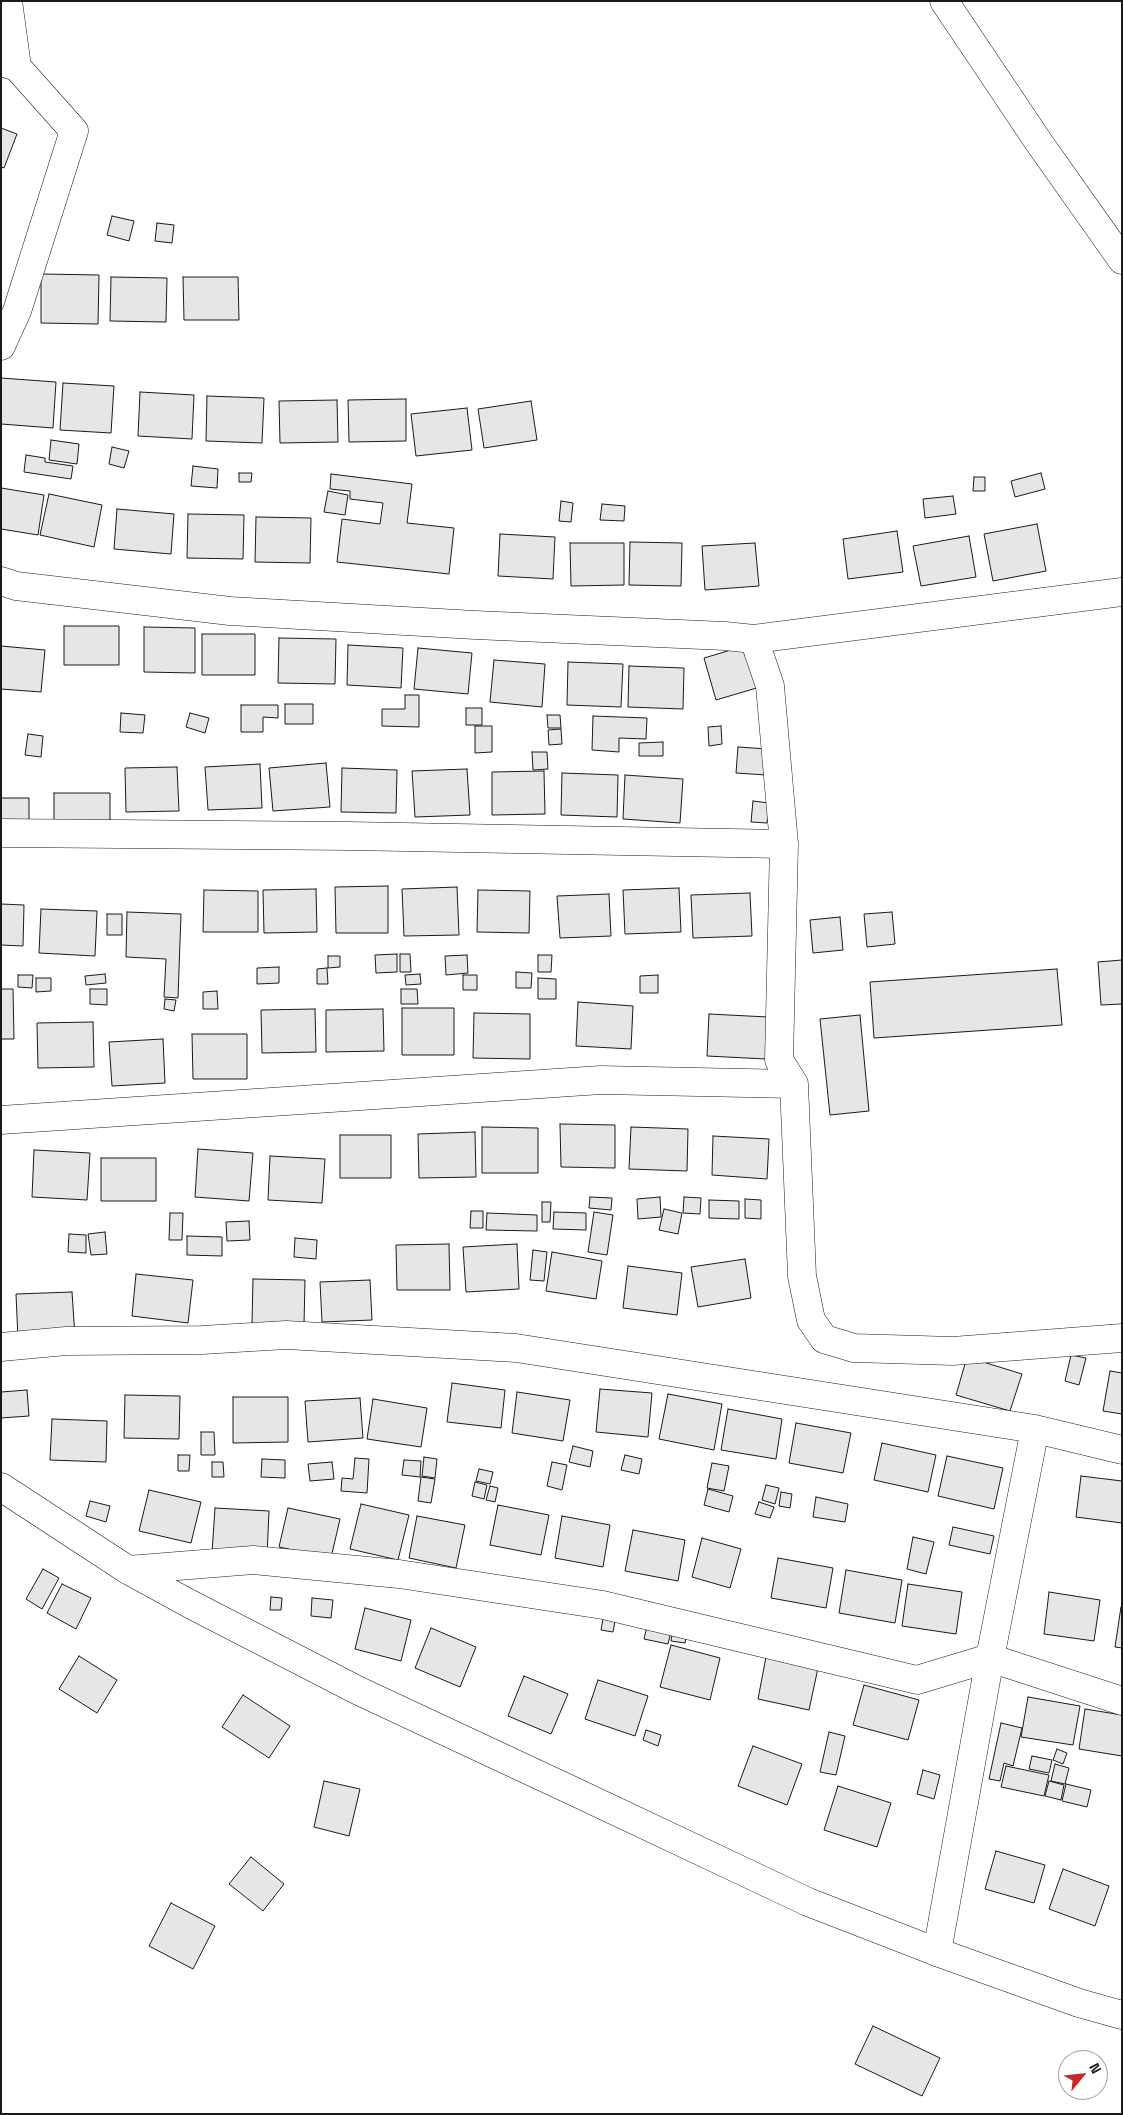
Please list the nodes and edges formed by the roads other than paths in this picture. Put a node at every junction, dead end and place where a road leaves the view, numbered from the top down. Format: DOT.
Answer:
graph roads {
  1 [pos="8,1"];
  2 [pos="944,1"];
  3 [pos="9,64"];
  4 [pos="1122,260"];
  5 [pos="9,309"];
  6 [pos="1,346"];
  7 [pos="1,581"];
  8 [pos="1122,592"];
  9 [pos="754,639"];
  10 [pos="1,833"];
  11 [pos="784,844"];
  12 [pos="794,1084"];
  13 [pos="1,1120"];
  14 [pos="1122,1338"];
  15 [pos="1,1346"];
  16 [pos="1035,1430"];
  17 [pos="1122,1450"];
  18 [pos="1,1487"];
  19 [pos="128,1570"];
  20 [pos="990,1658"];
  21 [pos="1122,1701"];
  22 [pos="936,1952"];
  23 [pos="1122,2015"];
  1 -- 3 [label="street"];
  2 -- 4 [label="street"];
  3 -- 5 [label="street"];
  5 -- 6 [label="street"];
  7 -- 9 [label="street"];
  8 -- 9 [label="street"];
  9 -- 11 [label="street"];
  10 -- 11 [label="street"];
  11 -- 12 [label="street"];
  12 -- 13 [label="street"];
  12 -- 14 [label="street"];
  15 -- 16 [label="street"];
  16 -- 17 [label="street"];
  16 -- 20 [label="street"];
  18 -- 19 [label="street"];
  19 -- 20 [label="street"];
  19 -- 22 [label="street"];
  20 -- 21 [label="street"];
  20 -- 22 [label="street"];
  22 -- 23 [label="street"];
}
